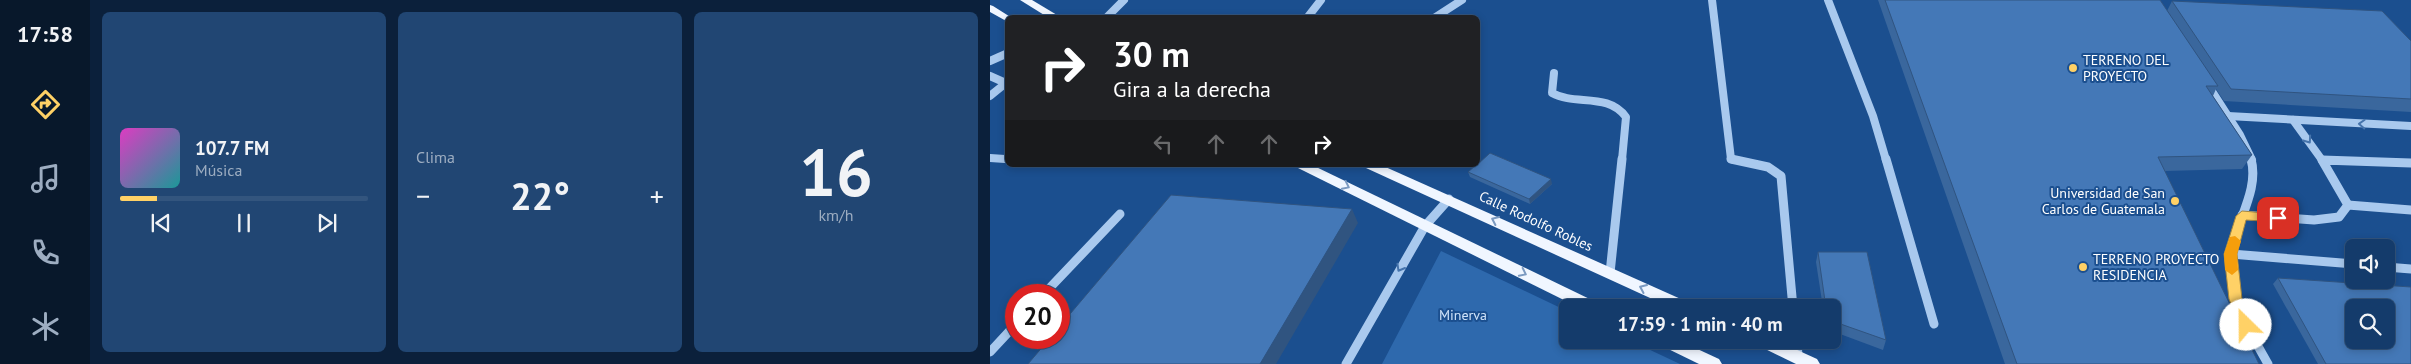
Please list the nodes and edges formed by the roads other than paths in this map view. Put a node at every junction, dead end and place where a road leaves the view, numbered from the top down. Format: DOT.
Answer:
graph roads {
  1 [pos="1025,0"];
  2 [pos="1124,0"];
  3 [pos="1321,0"];
  4 [pos="1462,0"];
  5 [pos="1712,0"];
  6 [pos="1828,0"];
  7 [pos="990,8"];
  8 [pos="1052,15"];
  9 [pos="1109,15"];
  10 [pos="1309,15"];
  11 [pos="1439,15"];
  12 [pos="1005,17"];
  13 [pos="1005,54"];
  14 [pos="990,61"];
  15 [pos="1554,73"];
  16 [pos="990,76"];
  17 [pos="2202,77"];
  18 [pos="1005,84"];
  19 [pos="1005,85"];
  20 [pos="990,96"];
  21 [pos="2228,116"];
  22 [pos="2294,120"];
  23 [pos="2411,126"];
  24 [pos="990,158"];
  25 [pos="1005,159"];
  26 [pos="2322,160"];
  27 [pos="2411,162"];
  28 [pos="1306,167"];
  29 [pos="1375,167"];
  30 [pos="1449,199"];
  31 [pos="2348,205"];
  32 [pos="2411,210"];
  33 [pos="1120,214"];
  34 [pos="2242,216"];
  35 [pos="1425,226"];
  36 [pos="2231,254"];
  37 [pos="2345,263"];
  38 [pos="2395,268"];
  39 [pos="2411,269"];
  40 [pos="1610,273"];
  41 [pos="1054,284"];
  42 [pos="1576,299"];
  43 [pos="1667,299"];
  44 [pos="1793,299"];
  45 [pos="1934,324"];
  46 [pos="1005,336"];
  47 [pos="1682,349"];
  48 [pos="1779,349"];
  49 [pos="1800,349"];
  50 [pos="990,352"];
  51 [pos="1805,361"];
  52 [pos="1346,364"];
  53 [pos="1714,364"];
  54 [pos="2268,364"];
  1 -- 8 [label="main road"];
  2 -- 9 [label="street"];
  3 -- 10 [label="street"];
  4 -- 11 [label="street"];
  5 -- 44 [label="street"];
  6 -- 45 [label="street"];
  7 -- 12 [label="main road"];
  13 -- 14 [label="street"];
  15 -- 40 [label="street"];
  16 -- 18 [label="street"];
  17 -- 21 [label="street"];
  19 -- 20 [label="street"];
  21 -- 22 [label="street"];
  21 -- 34 [label="street"];
  23 -- 22 [label="street, one-way"];
  22 -- 26 [label="street, one-way"];
  24 -- 25 [label="street"];
  26 -- 27 [label="street"];
  26 -- 31 [label="street"];
  28 -- 35 [label="main road, one-way"];
  29 -- 30 [label="main road, Calle Rodolfo Robles"];
  30 -- 35 [label="street"];
  40 -- 30 [label="main road, Calle Rodolfo Robles, one-way"];
  31 -- 32 [label="street"];
  31 -- 34 [label="street"];
  33 -- 41 [label="street"];
  34 -- 36 [label="street"];
  35 -- 42 [label="main road, one-way"];
  35 -- 52 [label="street, one-way"];
  36 -- 37 [label="street"];
  36 -- 54 [label="street"];
  38 -- 39 [label="street"];
  43 -- 40 [label="main road, Calle Rodolfo Robles, one-way"];
  46 -- 50 [label="street"];
  47 -- 53 [label="main road"];
  48 -- 51 [label="main road"];
  49 -- 51 [label="street"];
}
